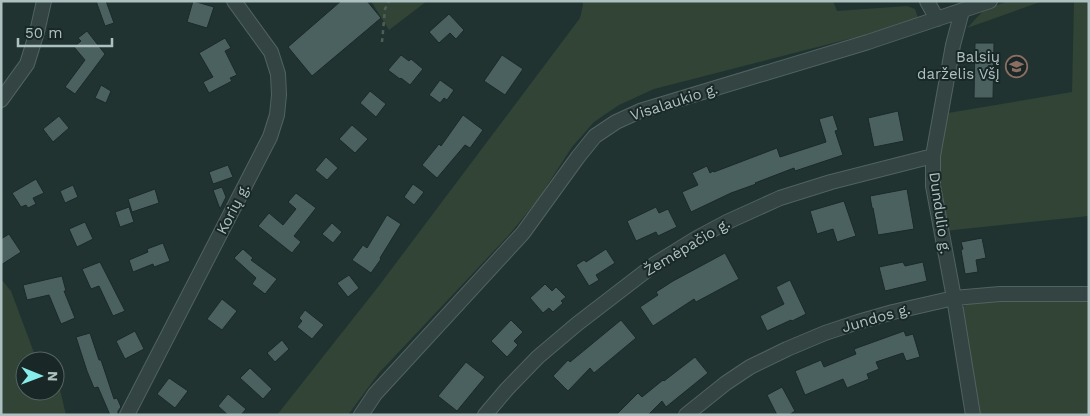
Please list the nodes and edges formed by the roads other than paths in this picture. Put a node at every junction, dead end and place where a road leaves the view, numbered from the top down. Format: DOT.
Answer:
graph roads {
  1 [pos="44,1"];
  2 [pos="234,1"];
  3 [pos="927,1"];
  4 [pos="990,1"];
  5 [pos="962,11"];
  6 [pos="938,19"];
  7 [pos="1,100"];
  8 [pos="933,156"];
  9 [pos="1089,294"];
  10 [pos="954,298"];
  11 [pos="127,415"];
  12 [pos="361,415"];
  13 [pos="485,415"];
  14 [pos="686,415"];
  15 [pos="973,415"];
  1 -- 7 [label="street"];
  2 -- 11 [label="street, Korių g."];
  3 -- 6 [label="street"];
  4 -- 5 [label="street, Visalaukio g."];
  5 -- 6 [label="street, Visalaukio g."];
  5 -- 8 [label="street, Dundulio g."];
  6 -- 12 [label="street, Visalaukio g."];
  8 -- 10 [label="street, Dundulio g."];
  8 -- 13 [label="street, Žemėpačio g."];
  9 -- 10 [label="street, Jundos g."];
  10 -- 14 [label="street, Jundos g."];
  10 -- 15 [label="street, Dundulio g."];
}
